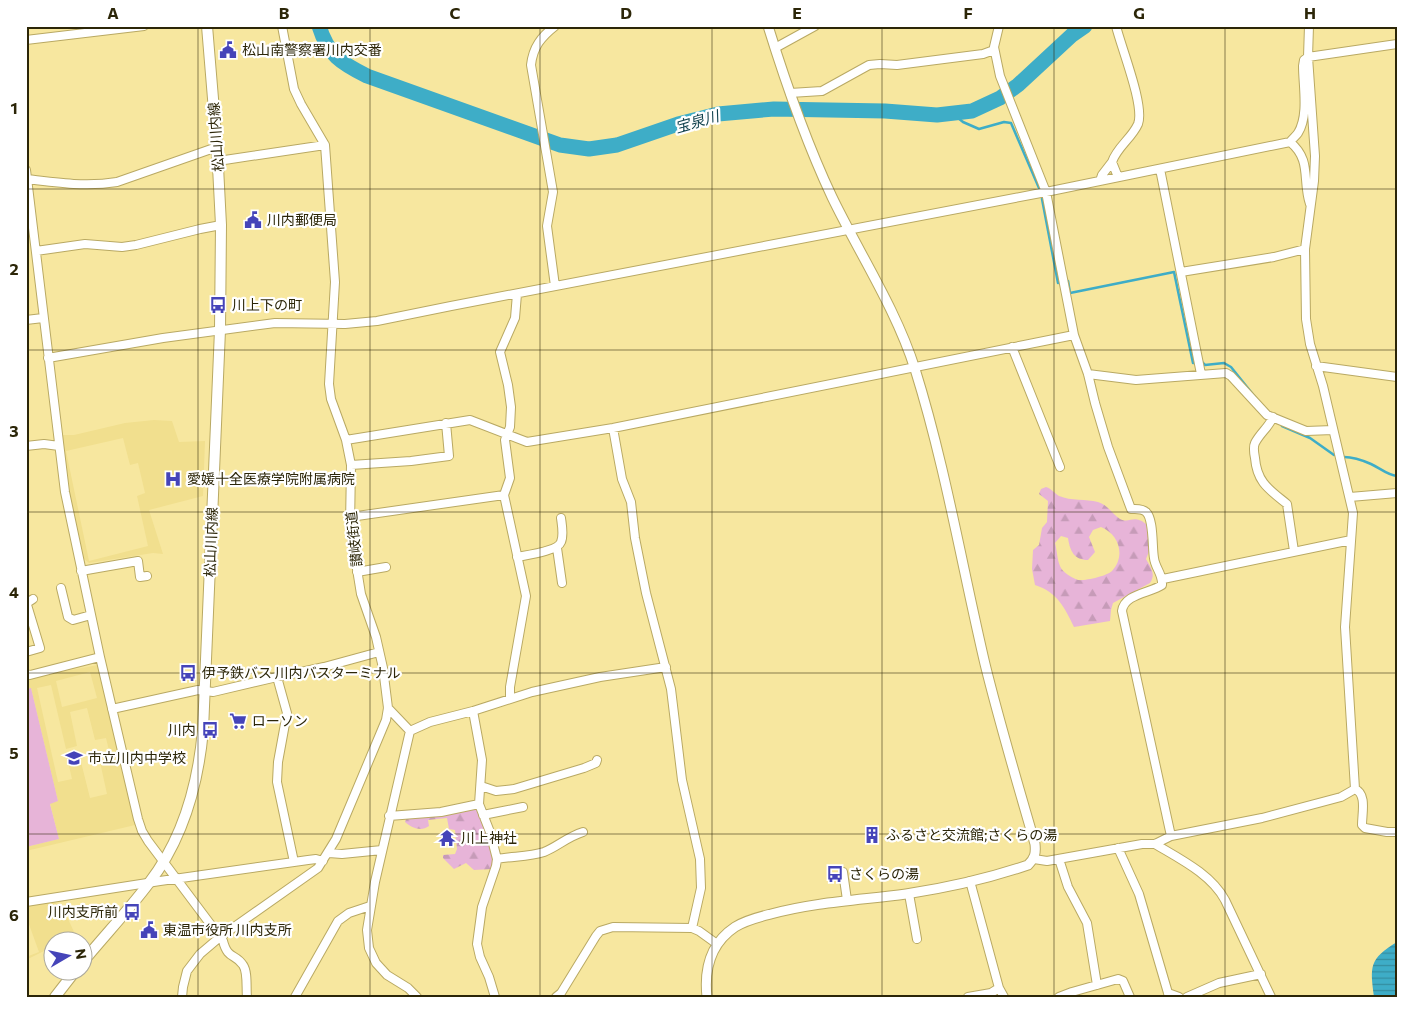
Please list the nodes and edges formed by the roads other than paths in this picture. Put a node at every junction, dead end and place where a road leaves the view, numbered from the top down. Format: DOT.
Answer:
graph roads {
  1 [pos="144,26"];
  2 [pos="207,26"];
  3 [pos="282,26"];
  4 [pos="555,26"];
  5 [pos="768,26"];
  6 [pos="815,26"];
  7 [pos="998,26"];
  8 [pos="1116,26"];
  9 [pos="1309,26"];
  10 [pos="26,40"];
  11 [pos="1397,44"];
  12 [pos="775,48"];
  13 [pos="994,50"];
  14 [pos="1308,57"];
  15 [pos="792,97"];
  16 [pos="1290,142"];
  17 [pos="325,145"];
  18 [pos="217,147"];
  19 [pos="218,161"];
  20 [pos="1112,162"];
  21 [pos="1160,169"];
  22 [pos="26,170"];
  23 [pos="1118,177"];
  24 [pos="1100,181"];
  25 [pos="27,183"];
  26 [pos="1046,192"];
  27 [pos="1311,206"];
  28 [pos="221,225"];
  29 [pos="848,229"];
  30 [pos="1305,249"];
  31 [pos="36,251"];
  32 [pos="1181,272"];
  33 [pos="555,286"];
  34 [pos="516,294"];
  35 [pos="43,318"];
  36 [pos="26,320"];
  37 [pos="333,324"];
  38 [pos="220,330"];
  39 [pos="1074,335"];
  40 [pos="1012,347"];
  41 [pos="48,358"];
  42 [pos="1316,366"];
  43 [pos="914,368"];
  44 [pos="1088,374"];
  45 [pos="1201,374"];
  46 [pos="1397,378"];
  47 [pos="1273,417"];
  48 [pos="446,423"];
  49 [pos="614,428"];
  50 [pos="1333,430"];
  51 [pos="507,435"];
  52 [pos="346,440"];
  53 [pos="26,446"];
  54 [pos="59,446"];
  55 [pos="351,465"];
  56 [pos="1060,468"];
  57 [pos="1397,493"];
  58 [pos="504,495"];
  59 [pos="1350,497"];
  60 [pos="350,516"];
  61 [pos="560,518"];
  62 [pos="1351,540"];
  63 [pos="557,548"];
  64 [pos="1294,551"];
  65 [pos="517,558"];
  66 [pos="386,567"];
  67 [pos="81,571"];
  68 [pos="357,572"];
  69 [pos="147,576"];
  70 [pos="1162,579"];
  71 [pos="562,583"];
  72 [pos="61,588"];
  73 [pos="33,598"];
  74 [pos="91,615"];
  75 [pos="26,652"];
  76 [pos="379,652"];
  77 [pos="100,657"];
  78 [pos="666,667"];
  79 [pos="26,674"];
  80 [pos="277,677"];
  81 [pos="205,691"];
  82 [pos="510,698"];
  83 [pos="388,708"];
  84 [pos="112,709"];
  85 [pos="473,711"];
  86 [pos="410,731"];
  87 [pos="597,760"];
  88 [pos="481,786"];
  89 [pos="1355,789"];
  90 [pos="479,804"];
  91 [pos="523,807"];
  92 [pos="483,814"];
  93 [pos="389,816"];
  94 [pos="583,832"];
  95 [pos="1397,832"];
  96 [pos="1171,836"];
  97 [pos="1155,844"];
  98 [pos="1118,848"];
  99 [pos="382,850"];
  100 [pos="328,853"];
  101 [pos="497,859"];
  102 [pos="1034,859"];
  103 [pos="1059,859"];
  104 [pos="164,861"];
  105 [pos="323,861"];
  106 [pos="294,862"];
  107 [pos="843,872"];
  108 [pos="175,879"];
  109 [pos="970,881"];
  110 [pos="150,882"];
  111 [pos="909,894"];
  112 [pos="847,900"];
  113 [pos="26,902"];
  114 [pos="370,906"];
  115 [pos="692,928"];
  116 [pos="220,937"];
  117 [pos="917,939"];
  118 [pos="717,944"];
  119 [pos="92,950"];
  120 [pos="1261,974"];
  121 [pos="68,980"];
  122 [pos="1097,984"];
  123 [pos="999,988"];
  124 [pos="1165,995"];
  125 [pos="54,997"];
  126 [pos="182,997"];
  127 [pos="247,997"];
  128 [pos="295,997"];
  129 [pos="417,997"];
  130 [pos="495,997"];
  131 [pos="556,997"];
  132 [pos="707,997"];
  133 [pos="968,997"];
  134 [pos="1004,997"];
  135 [pos="1059,997"];
  136 [pos="1130,997"];
  137 [pos="1179,997"];
  138 [pos="1187,997"];
  139 [pos="1272,997"];
  1 -- 10 [label="street"];
  2 -- 18 [label="main road, 松山川内線"];
  3 -- 17 [label="street, 讃岐街道"];
  4 -- 33 [label="street"];
  5 -- 12 [label="street"];
  6 -- 12 [label="street"];
  7 -- 13 [label="street"];
  8 -- 20 [label="street"];
  9 -- 14 [label="street"];
  11 -- 14 [label="street"];
  12 -- 15 [label="street"];
  13 -- 15 [label="street"];
  13 -- 26 [label="street"];
  14 -- 16 [label="street"];
  14 -- 27 [label="street"];
  15 -- 29 [label="street"];
  16 -- 21 [label="street"];
  16 -- 27 [label="street"];
  17 -- 19 [label="street"];
  17 -- 37 [label="street, 讃岐街道"];
  18 -- 19 [label="main road, 松山川内線"];
  18 -- 25 [label="street"];
  19 -- 28 [label="main road, 松山川内線"];
  20 -- 23 [label="street"];
  20 -- 24 [label="street"];
  21 -- 23 [label="street"];
  21 -- 32 [label="street"];
  22 -- 25 [label="street"];
  23 -- 24 [label="street"];
  24 -- 26 [label="street"];
  25 -- 31 [label="street"];
  26 -- 29 [label="street"];
  26 -- 39 [label="street"];
  27 -- 30 [label="street"];
  28 -- 31 [label="street"];
  28 -- 38 [label="main road, 松山川内線"];
  29 -- 33 [label="street"];
  29 -- 43 [label="street"];
  30 -- 32 [label="street"];
  30 -- 42 [label="street"];
  31 -- 35 [label="street"];
  32 -- 45 [label="street"];
  33 -- 34 [label="street"];
  34 -- 37 [label="street"];
  34 -- 51 [label="street"];
  35 -- 36 [label="street"];
  35 -- 41 [label="street"];
  37 -- 38 [label="street"];
  37 -- 52 [label="street, 讃岐街道"];
  38 -- 41 [label="street"];
  38 -- 81 [label="main road, 松山川内線"];
  39 -- 40 [label="street"];
  39 -- 44 [label="street"];
  40 -- 43 [label="street"];
  40 -- 56 [label="street"];
  41 -- 54 [label="street"];
  42 -- 46 [label="street"];
  42 -- 50 [label="street"];
  43 -- 49 [label="street"];
  43 -- 102 [label="street"];
  44 -- 45 [label="street"];
  44 -- 70 [label="street"];
  45 -- 47 [label="street"];
  47 -- 50 [label="street"];
  47 -- 64 [label="street"];
  48 -- 51 [label="street"];
  48 -- 52 [label="street"];
  48 -- 55 [label="street"];
  49 -- 51 [label="street"];
  49 -- 78 [label="street"];
  50 -- 59 [label="street"];
  51 -- 58 [label="street"];
  52 -- 55 [label="street, 讃岐街道"];
  53 -- 54 [label="street"];
  54 -- 67 [label="street"];
  55 -- 60 [label="street, 讃岐街道"];
  57 -- 59 [label="street"];
  58 -- 60 [label="street"];
  58 -- 65 [label="street"];
  59 -- 62 [label="street"];
  60 -- 68 [label="street, 讃岐街道"];
  61 -- 63 [label="street"];
  62 -- 64 [label="street"];
  62 -- 89 [label="street"];
  63 -- 65 [label="street"];
  63 -- 71 [label="street"];
  64 -- 70 [label="street"];
  65 -- 82 [label="street"];
  66 -- 68 [label="street"];
  67 -- 69 [label="street"];
  67 -- 74 [label="street"];
  68 -- 76 [label="street, 讃岐街道"];
  70 -- 96 [label="street"];
  72 -- 74 [label="street"];
  73 -- 75 [label="street"];
  74 -- 77 [label="street"];
  76 -- 80 [label="street"];
  76 -- 83 [label="street, 讃岐街道"];
  77 -- 79 [label="street"];
  77 -- 84 [label="street"];
  78 -- 82 [label="street"];
  78 -- 115 [label="street"];
  80 -- 81 [label="street"];
  80 -- 106 [label="street"];
  81 -- 84 [label="street"];
  81 -- 104 [label="main road, 松山川内線"];
  82 -- 85 [label="street"];
  83 -- 86 [label="street"];
  83 -- 100 [label="street"];
  84 -- 104 [label="street"];
  85 -- 86 [label="street"];
  85 -- 88 [label="street"];
  86 -- 93 [label="street"];
  87 -- 88 [label="street"];
  88 -- 90 [label="street"];
  89 -- 95 [label="street"];
  89 -- 96 [label="street"];
  90 -- 92 [label="street"];
  90 -- 93 [label="street"];
  91 -- 92 [label="street"];
  92 -- 101 [label="street"];
  93 -- 99 [label="street"];
  94 -- 101 [label="street"];
  96 -- 97 [label="street"];
  97 -- 98 [label="street"];
  97 -- 120 [label="street"];
  98 -- 103 [label="street"];
  98 -- 124 [label="street"];
  99 -- 100 [label="street"];
  99 -- 114 [label="street"];
  100 -- 105 [label="street"];
  101 -- 130 [label="street"];
  102 -- 103 [label="street"];
  102 -- 109 [label="street"];
  103 -- 122 [label="street"];
  104 -- 108 [label="street"];
  104 -- 110 [label="main road, 松山川内線"];
  105 -- 106 [label="street"];
  105 -- 116 [label="street"];
  106 -- 108 [label="street"];
  107 -- 112 [label="street"];
  108 -- 110 [label="street"];
  108 -- 116 [label="street"];
  109 -- 111 [label="street"];
  109 -- 123 [label="street"];
  110 -- 113 [label="street"];
  110 -- 119 [label="main road, 松山川内線"];
  111 -- 112 [label="street"];
  111 -- 117 [label="street"];
  112 -- 118 [label="street"];
  114 -- 128 [label="street"];
  114 -- 129 [label="street"];
  115 -- 118 [label="street"];
  115 -- 131 [label="street"];
  116 -- 126 [label="street"];
  116 -- 127 [label="street"];
  118 -- 132 [label="street"];
  120 -- 138 [label="street"];
  120 -- 139 [label="street"];
  121 -- 125 [label="main road"];
  122 -- 135 [label="street"];
  122 -- 136 [label="street"];
  123 -- 133 [label="street"];
  123 -- 134 [label="street"];
  124 -- 137 [label="street"];
}
